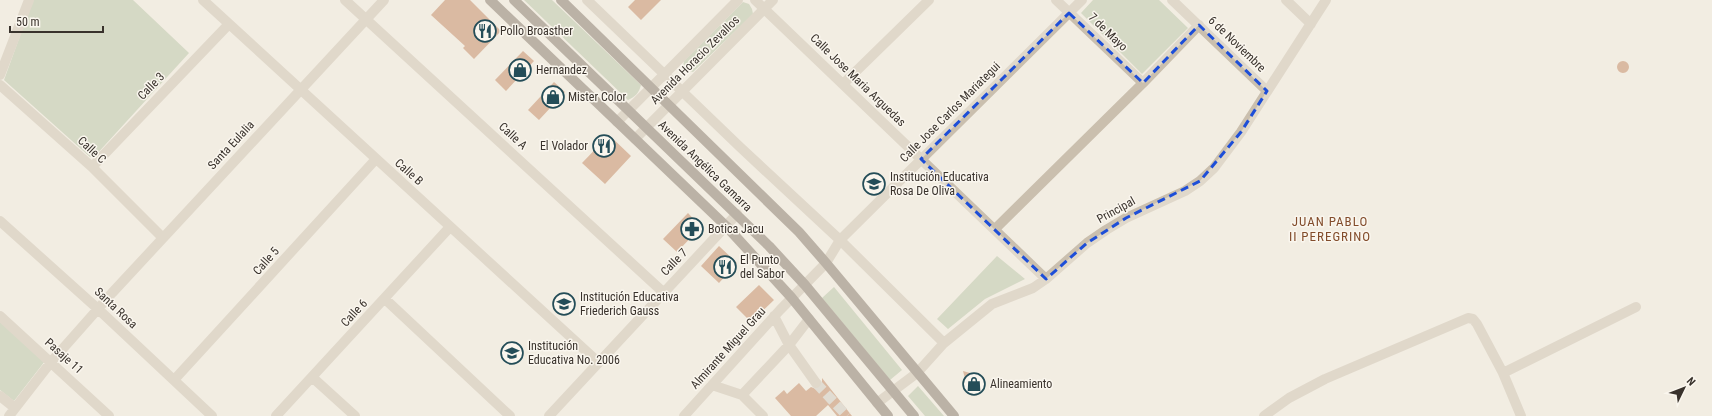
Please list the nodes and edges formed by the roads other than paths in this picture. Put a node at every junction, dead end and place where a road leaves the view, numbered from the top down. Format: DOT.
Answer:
graph roads {
  1 [pos="28,0"];
  2 [pos="203,0"];
  3 [pos="345,0"];
  4 [pos="384,0"];
  5 [pos="490,0"];
  6 [pos="514,0"];
  7 [pos="561,0"];
  8 [pos="588,0"];
  9 [pos="738,0"];
  10 [pos="755,0"];
  11 [pos="773,0"];
  12 [pos="930,0"];
  13 [pos="1056,0"];
  14 [pos="1082,0"];
  15 [pos="1172,0"];
  16 [pos="1286,0"];
  17 [pos="1326,0"];
  18 [pos="764,9"];
  19 [pos="1069,13"];
  20 [pos="366,19"];
  21 [pos="228,24"];
  22 [pos="1311,24"];
  23 [pos="1198,25"];
  24 [pos="664,74"];
  25 [pos="0,75"];
  26 [pos="1143,83"];
  27 [pos="843,84"];
  28 [pos="0,85"];
  29 [pos="651,87"];
  30 [pos="300,89"];
  31 [pos="682,91"];
  32 [pos="1267,91"];
  33 [pos="669,105"];
  34 [pos="628,110"];
  35 [pos="617,122"];
  36 [pos="646,128"];
  37 [pos="635,139"];
  38 [pos="376,159"];
  39 [pos="921,159"];
  40 [pos="92,167"];
  41 [pos="737,214"];
  42 [pos="0,221"];
  43 [pos="726,226"];
  44 [pos="450,227"];
  45 [pos="995,229"];
  46 [pos="163,238"];
  47 [pos="840,240"];
  48 [pos="826,262"];
  49 [pos="1046,279"];
  50 [pos="805,285"];
  51 [pos="663,292"];
  52 [pos="791,298"];
  53 [pos="385,299"];
  54 [pos="1636,307"];
  55 [pos="98,309"];
  56 [pos="0,316"];
  57 [pos="774,316"];
  58 [pos="809,319"];
  59 [pos="944,343"];
  60 [pos="789,345"];
  61 [pos="51,362"];
  62 [pos="598,362"];
  63 [pos="917,373"];
  64 [pos="1503,373"];
  65 [pos="312,377"];
  66 [pos="174,380"];
  67 [pos="816,383"];
  68 [pos="712,385"];
  69 [pos="892,391"];
  70 [pos="742,395"];
  71 [pos="0,396"];
  72 [pos="877,403"];
  73 [pos="15,408"];
  74 [pos="103,414"];
  75 [pos="9,416"];
  76 [pos="212,416"];
  77 [pos="276,416"];
  78 [pos="355,416"];
  79 [pos="510,416"];
  80 [pos="548,416"];
  81 [pos="684,416"];
  82 [pos="763,416"];
  83 [pos="888,416"];
  84 [pos="914,416"];
  85 [pos="954,416"];
  86 [pos="1264,416"];
  87 [pos="1521,416"];
  1 -- 25 [label="street"];
  2 -- 21 [label="street, Calle B"];
  3 -- 20 [label="street, Calle A"];
  4 -- 20 [label="street, Santa Eulalia"];
  5 -- 35 [label="main road"];
  6 -- 34 [label="main road, Avenida Angélica Gamarra"];
  7 -- 29 [label="main road, Avenida Angélica Gamarra"];
  8 -- 24 [label="street"];
  9 -- 24 [label="street, Avenida Horacio Zevallos"];
  10 -- 18 [label="street, Calle Jose Maria Arguedas"];
  11 -- 18 [label="street, Avenida Horacio Zevallos"];
  12 -- 27 [label="street"];
  13 -- 19 [label="street, 7 de Mayo"];
  14 -- 19 [label="street, Calle Jose Carlos Mariategui"];
  15 -- 23 [label="street, 6 de Noviembre"];
  16 -- 22 [label="street"];
  17 -- 22 [label="street, Principal"];
  18 -- 27 [label="street, Calle Jose Maria Arguedas"];
  18 -- 31 [label="street, Avenida Horacio Zevallos"];
  19 -- 26 [label="street, 7 de Mayo"];
  19 -- 39 [label="street, Calle Jose Carlos Mariategui"];
  20 -- 30 [label="street, Santa Eulalia"];
  20 -- 51 [label="street, Calle A"];
  21 -- 30 [label="street, Calle B"];
  21 -- 40 [label="street, Calle 3"];
  22 -- 32 [label="street, Principal"];
  23 -- 26 [label="street"];
  23 -- 32 [label="street, 6 de Noviembre"];
  24 -- 29 [label="street, Avenida Horacio Zevallos"];
  24 -- 31 [label="street"];
  26 -- 45 [label="street"];
  27 -- 39 [label="street, Calle Jose Maria Arguedas"];
  28 -- 40 [label="street, Calle C"];
  29 -- 33 [label="main road, Avenida Angélica Gamarra"];
  29 -- 34 [label="street, Avenida Horacio Zevallos"];
  30 -- 38 [label="street, Calle B"];
  30 -- 46 [label="street, Santa Eulalia"];
  31 -- 33 [label="street, Avenida Horacio Zevallos"];
  31 -- 47 [label="street"];
  32 -- 49 [label="street, Principal"];
  33 -- 36 [label="street, Avenida Horacio Zevallos"];
  33 -- 48 [label="main road, Avenida Angélica Gamarra"];
  34 -- 35 [label="street, Avenida Horacio Zevallos"];
  34 -- 36 [label="main road, Avenida Angélica Gamarra"];
  35 -- 37 [label="main road"];
  36 -- 37 [label="street, Avenida Horacio Zevallos"];
  36 -- 41 [label="main road, Avenida Angélica Gamarra"];
  37 -- 43 [label="main road"];
  38 -- 44 [label="street, Calle B"];
  38 -- 66 [label="street, Calle 5"];
  39 -- 45 [label="street, Calle Jose Maria Arguedas"];
  39 -- 47 [label="street, Calle Jose Carlos Mariategui"];
  40 -- 46 [label="street, Calle C"];
  41 -- 43 [label="street, Calle 7"];
  41 -- 50 [label="main road, Avenida Angélica Gamarra"];
  42 -- 55 [label="street, Santa Rosa"];
  43 -- 51 [label="street, Calle 7"];
  43 -- 52 [label="main road"];
  44 -- 53 [label="street, Calle 6"];
  44 -- 62 [label="street, Calle B"];
  45 -- 49 [label="street, Calle Jose Maria Arguedas"];
  46 -- 55 [label="street, Santa Eulalia"];
  47 -- 48 [label="street, Calle Jose Carlos Mariategui"];
  47 -- 59 [label="street"];
  48 -- 50 [label="street, Calle Jose Carlos Mariategui"];
  48 -- 63 [label="main road, Avenida Angélica Gamarra"];
  49 -- 59 [label="street, Principal"];
  50 -- 52 [label="street, Calle Jose Carlos Mariategui"];
  50 -- 69 [label="main road, Avenida Angélica Gamarra"];
  51 -- 62 [label="street, Calle 7"];
  52 -- 57 [label="street, Almirante Miguel Grau"];
  52 -- 58 [label="main road"];
  53 -- 65 [label="street, Calle 6"];
  53 -- 79 [label="street"];
  54 -- 64 [label="street"];
  55 -- 61 [label="street, Santa Eulalia"];
  55 -- 66 [label="street, Santa Rosa"];
  56 -- 61 [label="street, Pasaje 11"];
  57 -- 60 [label="street"];
  57 -- 68 [label="street, Almirante Miguel Grau"];
  58 -- 60 [label="street"];
  58 -- 72 [label="main road"];
  59 -- 63 [label="street, Principal"];
  60 -- 67 [label="street"];
  60 -- 70 [label="street"];
  61 -- 73 [label="street, Santa Eulalia"];
  61 -- 74 [label="street, Pasaje 11"];
  62 -- 80 [label="street, Calle 7"];
  63 -- 69 [label="street, Principal"];
  63 -- 85 [label="main road, Avenida Angélica Gamarra"];
  64 -- 86 [label="street"];
  64 -- 87 [label="street"];
  65 -- 77 [label="street, Calle 6"];
  65 -- 78 [label="street"];
  66 -- 76 [label="street, Santa Rosa"];
  68 -- 70 [label="street"];
  68 -- 81 [label="street, Almirante Miguel Grau"];
  69 -- 72 [label="street, Principal"];
  69 -- 84 [label="main road, Avenida Angélica Gamarra"];
  70 -- 82 [label="street"];
  71 -- 73 [label="street"];
  72 -- 83 [label="main road"];
  73 -- 75 [label="street, Santa Eulalia"];
}
